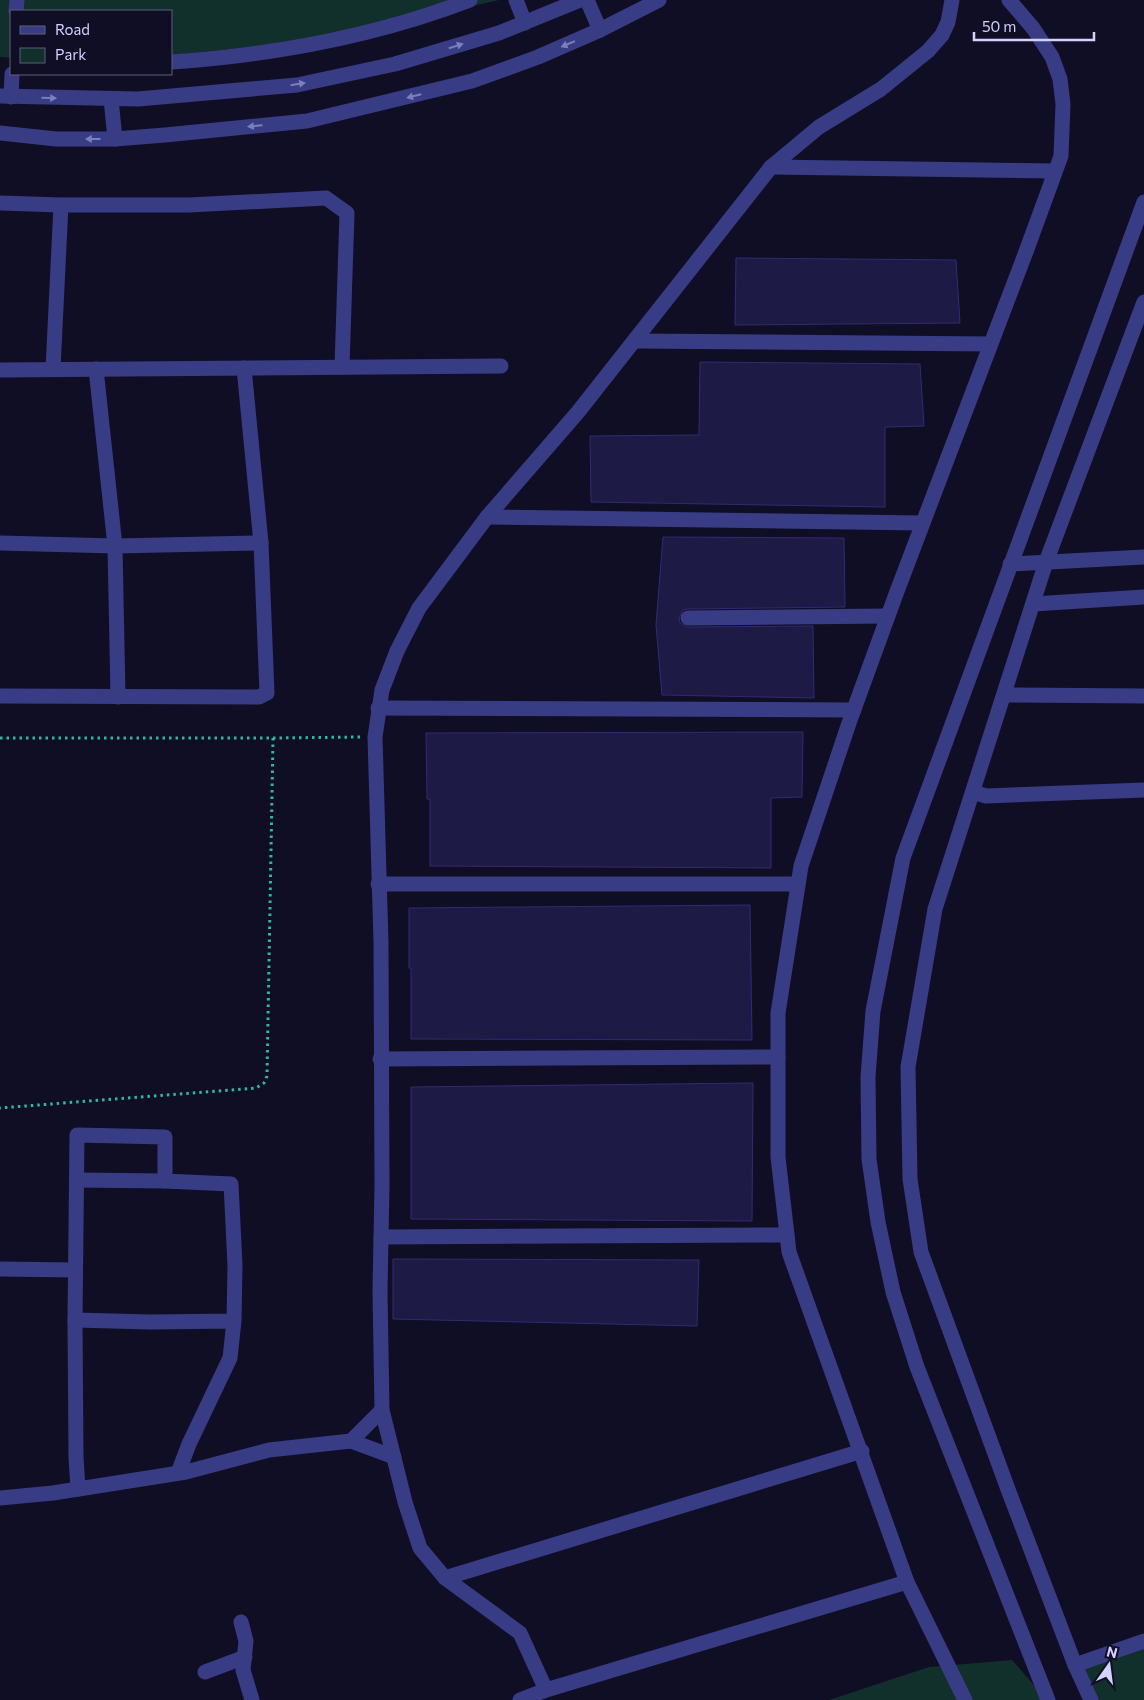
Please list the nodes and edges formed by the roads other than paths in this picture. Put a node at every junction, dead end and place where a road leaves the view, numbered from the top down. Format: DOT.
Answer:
graph roads {
  1 [pos="470,0"];
  2 [pos="516,0"];
  3 [pos="580,0"];
  4 [pos="587,0"];
  5 [pos="659,0"];
  6 [pos="952,0"];
  7 [pos="1009,0"];
  8 [pos="525,23"];
  9 [pos="600,30"];
  10 [pos="172,62"];
  11 [pos="12,75"];
  12 [pos="5,97"];
  13 [pos="111,99"];
  14 [pos="0,133"];
  15 [pos="115,139"];
  16 [pos="771,167"];
  17 [pos="1055,171"];
  18 [pos="1144,202"];
  19 [pos="0,203"];
  20 [pos="61,206"];
  21 [pos="1144,302"];
  22 [pos="635,341"];
  23 [pos="990,344"];
  24 [pos="501,366"];
  25 [pos="342,367"];
  26 [pos="244,368"];
  27 [pos="53,369"];
  28 [pos="96,369"];
  29 [pos="0,370"];
  30 [pos="487,517"];
  31 [pos="922,522"];
  32 [pos="0,543"];
  33 [pos="261,543"];
  34 [pos="115,546"];
  35 [pos="1144,557"];
  36 [pos="1046,562"];
  37 [pos="1010,564"];
  38 [pos="1144,597"];
  39 [pos="1033,604"];
  40 [pos="888,616"];
  41 [pos="688,618"];
  42 [pos="1004,695"];
  43 [pos="0,696"];
  44 [pos="1144,696"];
  45 [pos="118,697"];
  46 [pos="378,708"];
  47 [pos="854,710"];
  48 [pos="1144,790"];
  49 [pos="973,792"];
  50 [pos="378,884"];
  51 [pos="798,884"];
  52 [pos="778,1058"];
  53 [pos="380,1059"];
  54 [pos="77,1180"];
  55 [pos="165,1181"];
  56 [pos="787,1235"];
  57 [pos="381,1237"];
  58 [pos="0,1269"];
  59 [pos="75,1270"];
  60 [pos="74,1320"];
  61 [pos="234,1321"];
  62 [pos="382,1410"];
  63 [pos="351,1441"];
  64 [pos="862,1452"];
  65 [pos="394,1457"];
  66 [pos="182,1472"];
  67 [pos="78,1489"];
  68 [pos="0,1498"];
  69 [pos="445,1578"];
  70 [pos="907,1582"];
  71 [pos="241,1622"];
  72 [pos="1144,1641"];
  73 [pos="245,1657"];
  74 [pos="1075,1665"];
  75 [pos="205,1672"];
  76 [pos="546,1690"];
  77 [pos="964,1699"];
  78 [pos="252,1700"];
  79 [pos="523,1700"];
  80 [pos="1048,1700"];
  81 [pos="1091,1700"];
  1 -- 10 [label="street"];
  2 -- 8 [label="street"];
  3 -- 8 [label="street"];
  4 -- 9 [label="street"];
  5 -- 9 [label="street"];
  6 -- 16 [label="street"];
  7 -- 17 [label="street"];
  13 -- 8 [label="street, one-way"];
  9 -- 15 [label="street, one-way"];
  11 -- 12 [label="street"];
  12 -- 13 [label="street, one-way"];
  13 -- 15 [label="street"];
  15 -- 14 [label="street, one-way"];
  16 -- 17 [label="street"];
  16 -- 22 [label="street"];
  17 -- 23 [label="street"];
  18 -- 37 [label="street"];
  19 -- 20 [label="street"];
  20 -- 25 [label="street"];
  20 -- 27 [label="street"];
  21 -- 36 [label="street"];
  22 -- 23 [label="street"];
  22 -- 30 [label="street"];
  23 -- 31 [label="street"];
  24 -- 25 [label="street"];
  25 -- 26 [label="street"];
  26 -- 28 [label="street"];
  26 -- 33 [label="street"];
  27 -- 28 [label="street"];
  27 -- 29 [label="street"];
  28 -- 34 [label="street"];
  30 -- 31 [label="street"];
  30 -- 46 [label="street"];
  31 -- 40 [label="street"];
  32 -- 34 [label="street"];
  33 -- 34 [label="street"];
  33 -- 45 [label="street"];
  34 -- 45 [label="street"];
  35 -- 36 [label="street"];
  36 -- 37 [label="street"];
  36 -- 39 [label="street"];
  37 -- 80 [label="street"];
  38 -- 39 [label="street"];
  39 -- 42 [label="street"];
  40 -- 41 [label="street"];
  40 -- 47 [label="street"];
  42 -- 44 [label="street"];
  42 -- 49 [label="street"];
  43 -- 45 [label="street"];
  46 -- 47 [label="street"];
  46 -- 50 [label="street"];
  47 -- 51 [label="street"];
  48 -- 49 [label="street"];
  49 -- 74 [label="street"];
  50 -- 51 [label="street"];
  50 -- 53 [label="street"];
  51 -- 52 [label="street"];
  52 -- 53 [label="street"];
  52 -- 56 [label="street"];
  53 -- 57 [label="street"];
  54 -- 55 [label="street"];
  54 -- 55 [label="street"];
  54 -- 59 [label="street"];
  55 -- 61 [label="street"];
  56 -- 57 [label="street"];
  56 -- 64 [label="street"];
  57 -- 62 [label="street"];
  58 -- 59 [label="street"];
  59 -- 60 [label="street"];
  60 -- 61 [label="street"];
  60 -- 67 [label="street"];
  61 -- 66 [label="street"];
  62 -- 63 [label="street"];
  62 -- 65 [label="street"];
  63 -- 65 [label="street"];
  63 -- 66 [label="street"];
  64 -- 69 [label="street"];
  64 -- 70 [label="street"];
  65 -- 69 [label="street"];
  66 -- 67 [label="street"];
  67 -- 68 [label="street"];
  69 -- 76 [label="street"];
  70 -- 76 [label="street"];
  70 -- 77 [label="street"];
  71 -- 73 [label="street"];
  72 -- 74 [label="street"];
  73 -- 75 [label="street"];
  73 -- 78 [label="street"];
  74 -- 81 [label="street"];
  76 -- 79 [label="street"];
}
